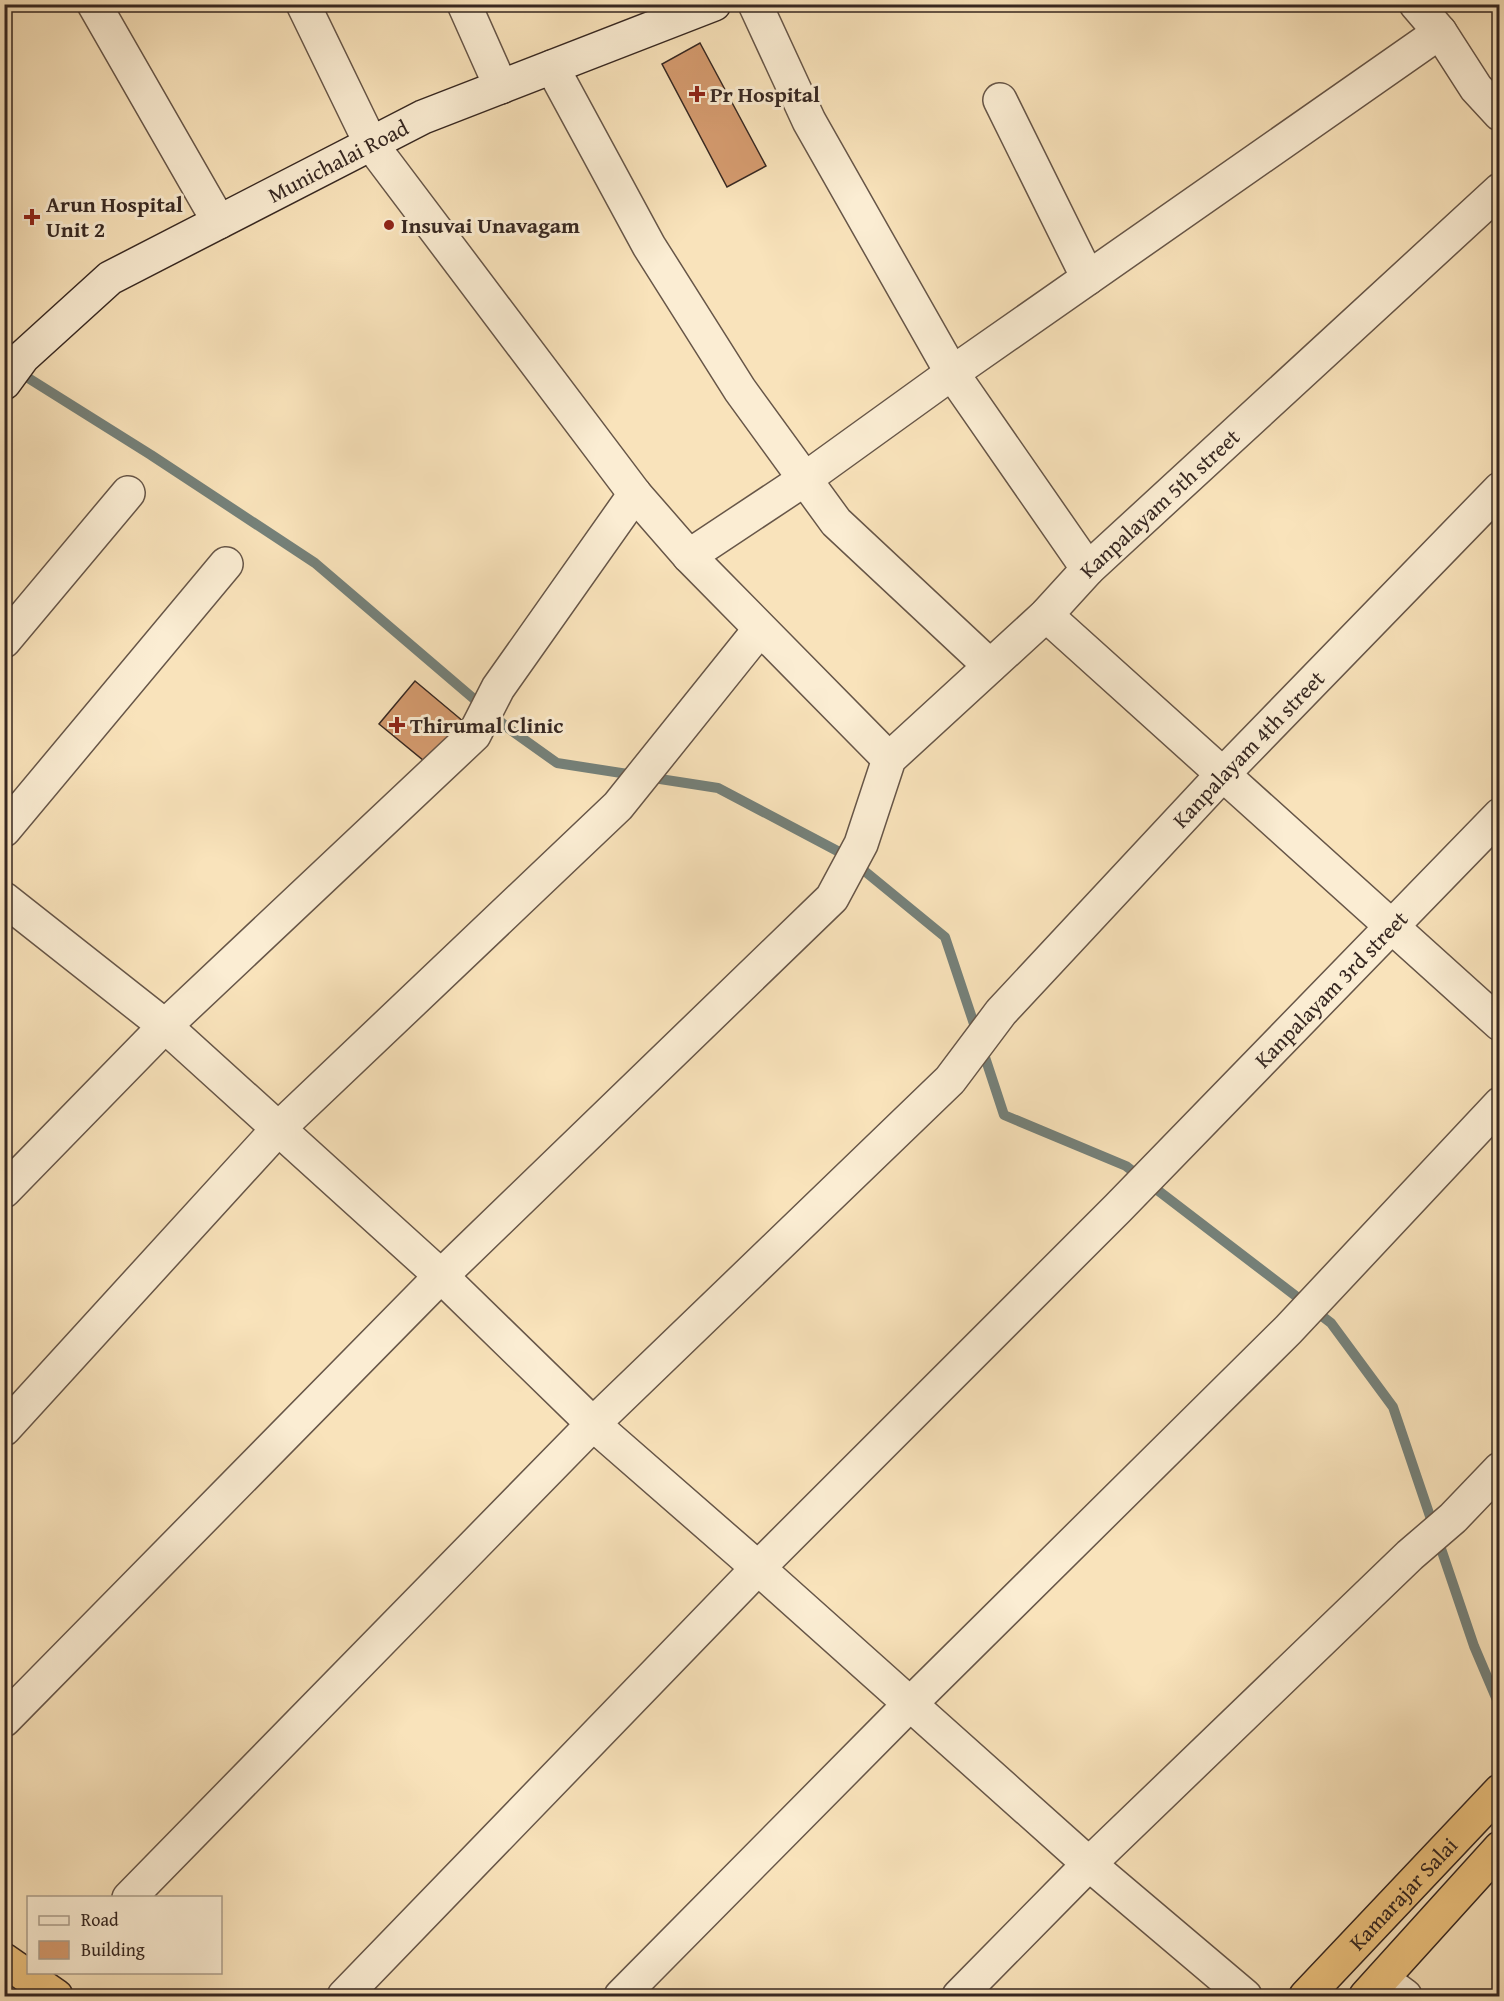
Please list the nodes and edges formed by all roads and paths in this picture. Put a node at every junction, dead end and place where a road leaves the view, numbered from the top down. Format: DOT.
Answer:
graph roads {
  1 [pos="94,4"];
  2 [pos="303,4"];
  3 [pos="464,4"];
  4 [pos="714,4"];
  5 [pos="755,4"];
  6 [pos="1416,4"];
  7 [pos="1440,32"];
  8 [pos="552,67"];
  9 [pos="501,87"];
  10 [pos="1000,100"];
  11 [pos="1500,114"];
  12 [pos="371,144"];
  13 [pos="1500,190"];
  14 [pos="219,222"];
  15 [pos="1088,278"];
  16 [pos="11,361"];
  17 [pos="952,373"];
  18 [pos="805,479"];
  19 [pos="1500,489"];
  20 [pos="128,493"];
  21 [pos="635,494"];
  22 [pos="690,556"];
  23 [pos="226,564"];
  24 [pos="1088,569"];
  25 [pos="1046,615"];
  26 [pos="760,629"];
  27 [pos="4,641"];
  28 [pos="990,666"];
  29 [pos="889,759"];
  30 [pos="1224,773"];
  31 [pos="1500,815"];
  32 [pos="4,830"];
  33 [pos="4,899"];
  34 [pos="1391,925"];
  35 [pos="1500,1024"];
  36 [pos="165,1026"];
  37 [pos="1500,1104"];
  38 [pos="278,1130"];
  39 [pos="4,1191"];
  40 [pos="441,1276"];
  41 [pos="593,1424"];
  42 [pos="4,1429"];
  43 [pos="1500,1469"];
  44 [pos="758,1568"];
  45 [pos="910,1704"];
  46 [pos="4,1720"];
  47 [pos="1500,1791"];
  48 [pos="1500,1848"];
  49 [pos="1089,1864"];
  50 [pos="131,1896"];
  51 [pos="4,1960"];
  52 [pos="47,1988"];
  53 [pos="1384,1991"];
  54 [pos="344,1996"];
  55 [pos="621,1996"];
  56 [pos="959,1996"];
  57 [pos="1245,1996"];
  58 [pos="1306,1996"];
  1 -- 14 [label="street"];
  2 -- 12 [label="street"];
  3 -- 9 [label="street"];
  4 -- 8 [label="street, Munichalai Road"];
  5 -- 17 [label="street"];
  6 -- 7 [label="street"];
  7 -- 11 [label="street"];
  7 -- 15 [label="street"];
  8 -- 9 [label="street, Munichalai Road"];
  8 -- 18 [label="street"];
  9 -- 12 [label="street, Munichalai Road"];
  10 -- 15 [label="street"];
  12 -- 14 [label="street, Munichalai Road"];
  12 -- 21 [label="street"];
  13 -- 24 [label="street, Kanpalayam 5th street"];
  14 -- 16 [label="street, Munichalai Road"];
  15 -- 17 [label="street"];
  17 -- 18 [label="street"];
  17 -- 24 [label="street"];
  18 -- 22 [label="street"];
  18 -- 28 [label="street"];
  19 -- 30 [label="street, Kanpalayam 4th street"];
  20 -- 27 [label="street"];
  21 -- 22 [label="street"];
  21 -- 36 [label="street"];
  22 -- 26 [label="street"];
  23 -- 32 [label="street"];
  24 -- 25 [label="street, Kanpalayam 5th street"];
  25 -- 28 [label="street, Kanpalayam 5th street"];
  25 -- 30 [label="street"];
  26 -- 29 [label="street"];
  26 -- 38 [label="street"];
  28 -- 29 [label="street, Kanpalayam 5th street"];
  29 -- 40 [label="street, Kanpalayam 5th street"];
  30 -- 34 [label="street"];
  30 -- 41 [label="street, Kanpalayam 4th street"];
  31 -- 34 [label="street, Kanpalayam 3rd street"];
  33 -- 36 [label="street"];
  34 -- 35 [label="street"];
  34 -- 44 [label="street, Kanpalayam 3rd street"];
  36 -- 38 [label="street"];
  36 -- 39 [label="street"];
  37 -- 45 [label="street"];
  38 -- 40 [label="street"];
  38 -- 42 [label="street"];
  40 -- 41 [label="street"];
  40 -- 46 [label="street, Kanpalayam 5th street"];
  41 -- 44 [label="street"];
  41 -- 50 [label="street, Kanpalayam 4th street"];
  43 -- 49 [label="street"];
  44 -- 45 [label="street"];
  44 -- 54 [label="street, Kanpalayam 3rd street"];
  45 -- 49 [label="street"];
  45 -- 55 [label="street"];
  47 -- 58 [label="highway, Kamarajar Salai"];
  48 -- 53 [label="highway, Kamarajar Salai"];
  49 -- 56 [label="street"];
  49 -- 57 [label="street"];
  51 -- 52 [label="highway"];
}
